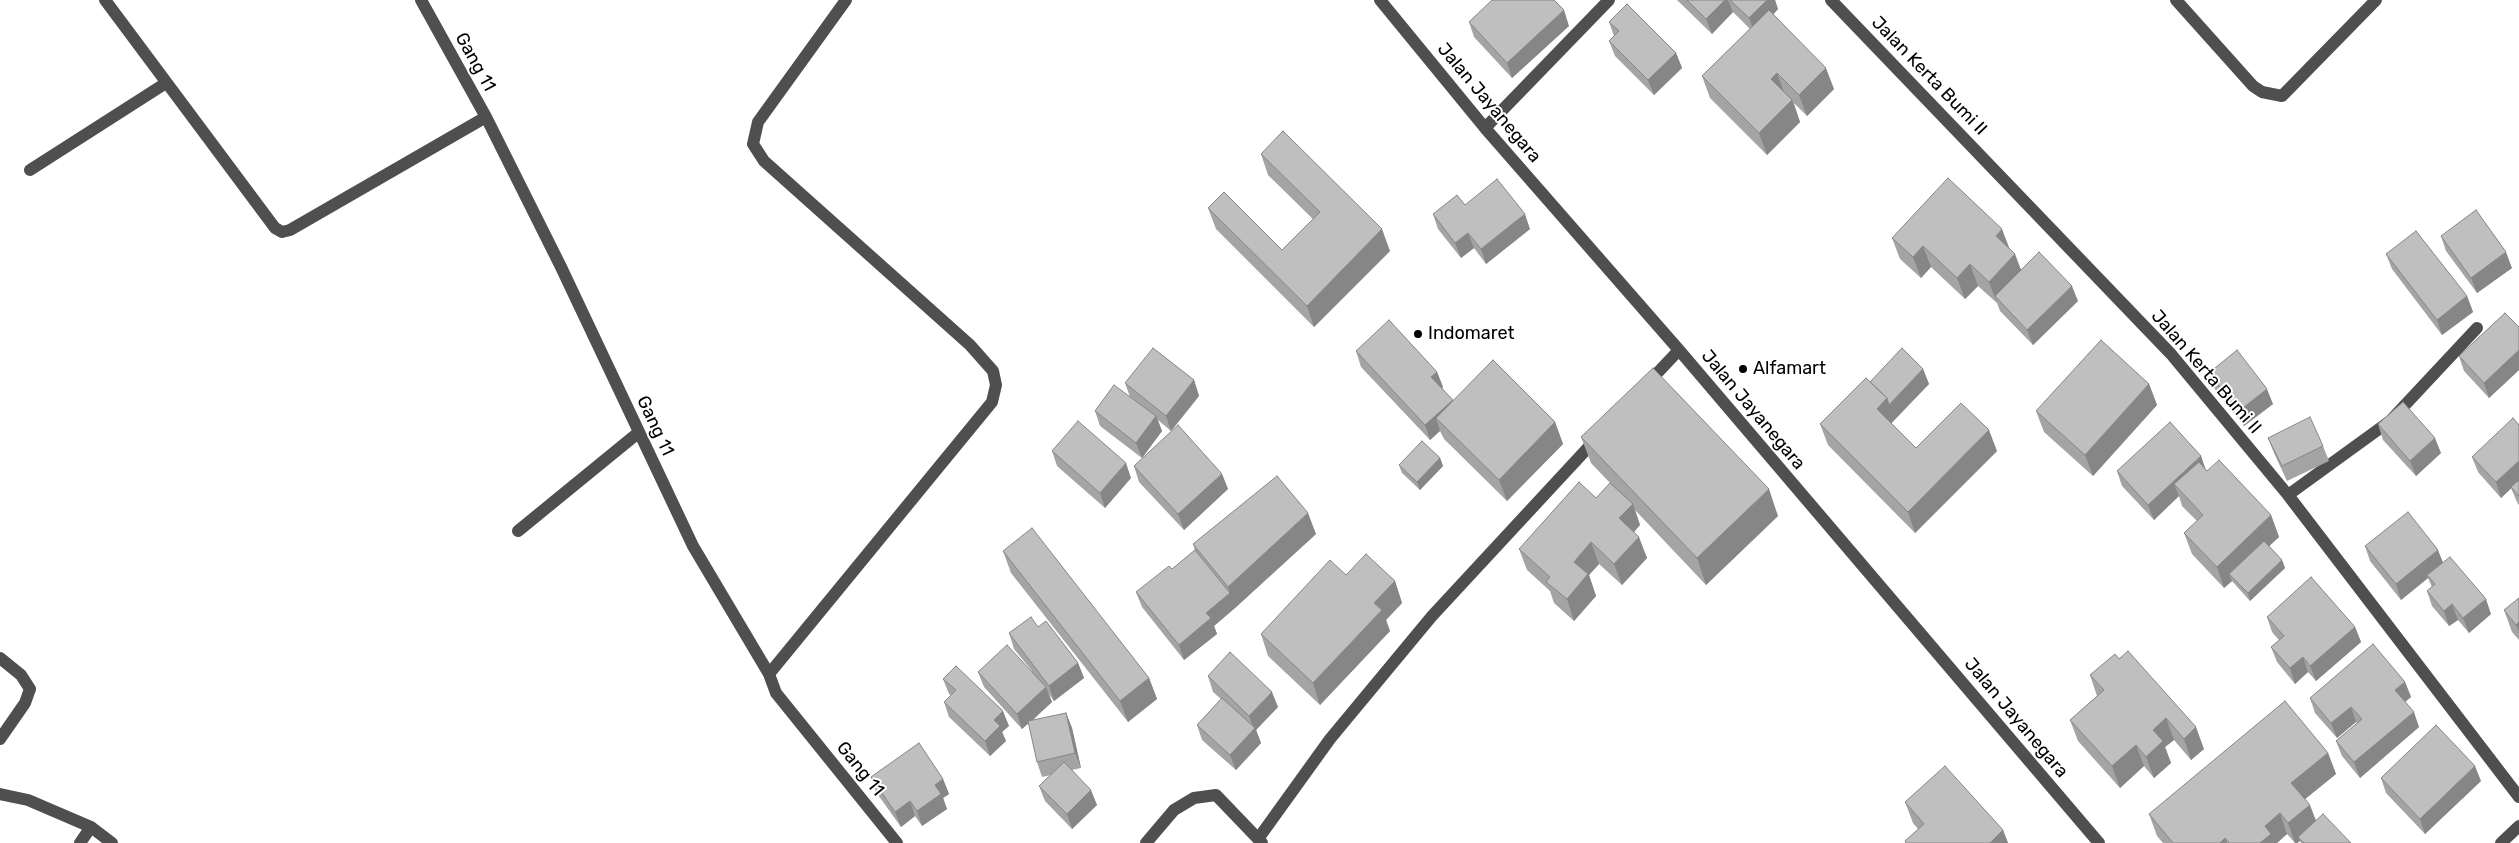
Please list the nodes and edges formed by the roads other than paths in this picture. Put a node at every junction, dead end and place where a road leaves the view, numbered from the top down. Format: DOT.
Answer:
graph roads {
  1 [pos="104,0"];
  2 [pos="421,0"];
  3 [pos="846,0"];
  4 [pos="1380,0"];
  5 [pos="1609,0"];
  6 [pos="1831,0"];
  7 [pos="2176,0"];
  8 [pos="2376,0"];
  9 [pos="166,83"];
  10 [pos="486,117"];
  11 [pos="1485,128"];
  12 [pos="30,170"];
  13 [pos="2477,328"];
  14 [pos="1679,350"];
  15 [pos="1639,393"];
  16 [pos="1606,429"];
  17 [pos="638,433"];
  18 [pos="2288,495"];
  19 [pos="518,532"];
  20 [pos="0,658"];
  21 [pos="769,674"];
  22 [pos="0,739"];
  23 [pos="0,794"];
  24 [pos="2519,797"];
  25 [pos="2519,826"];
  26 [pos="91,827"];
  27 [pos="1260,841"];
  28 [pos="80,843"];
  29 [pos="112,843"];
  30 [pos="897,843"];
  31 [pos="1146,843"];
  32 [pos="2100,843"];
  33 [pos="2501,843"];
  1 -- 9 [label="street"];
  2 -- 10 [label="street, Gang 11"];
  3 -- 21 [label="street"];
  4 -- 11 [label="street, Jalan Jayanegara"];
  5 -- 11 [label="street"];
  6 -- 18 [label="street, Jalan Kerta Bumi II"];
  7 -- 8 [label="street"];
  9 -- 10 [label="street"];
  9 -- 12 [label="street"];
  10 -- 17 [label="street, Gang 11"];
  11 -- 14 [label="street, Jalan Jayanegara"];
  13 -- 18 [label="street"];
  14 -- 15 [label="street"];
  14 -- 32 [label="street, Jalan Jayanegara"];
  16 -- 27 [label="street"];
  17 -- 19 [label="street"];
  17 -- 21 [label="street, Gang 11"];
  18 -- 24 [label="street, Jalan Kerta Bumi II"];
  20 -- 22 [label="street"];
  21 -- 30 [label="street, Gang 11"];
  23 -- 26 [label="street"];
  25 -- 33 [label="street"];
  26 -- 28 [label="street"];
  26 -- 29 [label="street"];
  27 -- 31 [label="street"];
}
